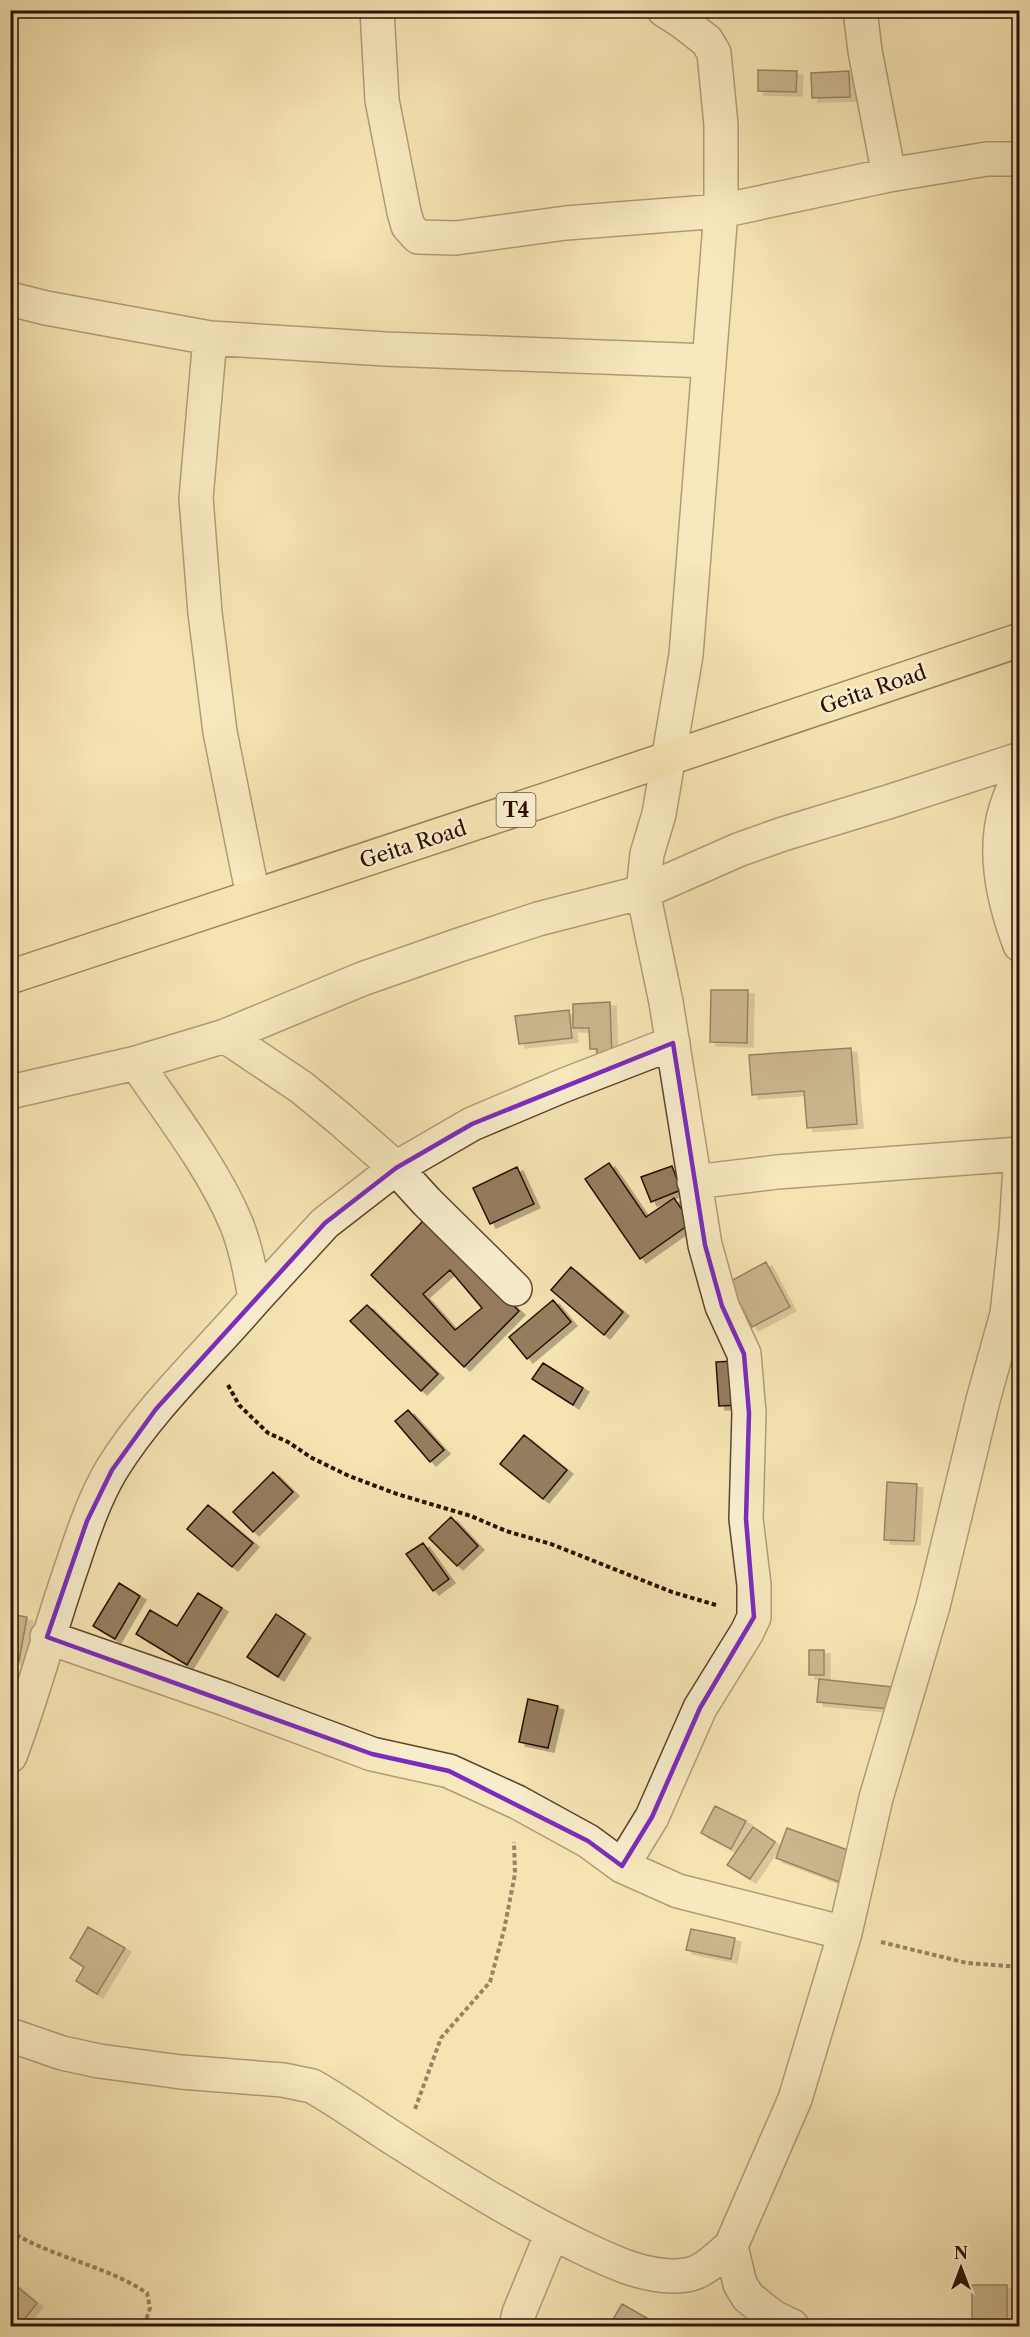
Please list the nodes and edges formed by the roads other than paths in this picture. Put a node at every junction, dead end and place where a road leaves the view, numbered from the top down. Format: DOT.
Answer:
graph roads {
  1 [pos="377,10"];
  2 [pos="664,10"];
  3 [pos="860,10"];
  4 [pos="1020,159"];
  5 [pos="889,175"];
  6 [pos="721,211"];
  7 [pos="10,299"];
  8 [pos="210,338"];
  9 [pos="709,361"];
  10 [pos="1020,640"];
  11 [pos="669,757"];
  12 [pos="1020,759"];
  13 [pos="1020,773"];
  14 [pos="643,892"];
  15 [pos="254,896"];
  16 [pos="1020,945"];
  17 [pos="10,977"];
  18 [pos="225,1036"];
  19 [pos="673,1043"];
  20 [pos="136,1063"];
  21 [pos="10,1092"];
  22 [pos="1020,1154"];
  23 [pos="1020,1166"];
  24 [pos="396,1168"];
  25 [pos="694,1182"];
  26 [pos="515,1289"];
  27 [pos="255,1299"];
  28 [pos="47,1637"];
  29 [pos="10,1756"];
  30 [pos="622,1866"];
  31 [pos="845,1933"];
  32 [pos="10,2035"];
  33 [pos="552,2233"];
  34 [pos="731,2246"];
  35 [pos="516,2326"];
  36 [pos="792,2326"];
  1 -- 6 [label="street"];
  2 -- 6 [label="street"];
  3 -- 5 [label="street"];
  4 -- 5 [label="street"];
  5 -- 6 [label="street"];
  6 -- 9 [label="street"];
  7 -- 8 [label="street"];
  8 -- 9 [label="street"];
  8 -- 15 [label="street"];
  9 -- 11 [label="street"];
  10 -- 11 [label="highway, Geita Road / T4"];
  11 -- 14 [label="street"];
  11 -- 15 [label="highway, Geita Road / T4"];
  12 -- 14 [label="street"];
  13 -- 16 [label="street"];
  14 -- 18 [label="street"];
  14 -- 19 [label="street"];
  15 -- 17 [label="highway, Geita Road / T4"];
  18 -- 20 [label="street"];
  18 -- 24 [label="street"];
  19 -- 24 [label="street"];
  19 -- 25 [label="street"];
  20 -- 21 [label="street"];
  20 -- 27 [label="street"];
  22 -- 25 [label="street"];
  23 -- 31 [label="street"];
  24 -- 26 [label="street"];
  24 -- 27 [label="street"];
  25 -- 30 [label="street"];
  27 -- 28 [label="street"];
  28 -- 29 [label="street"];
  28 -- 30 [label="street"];
  30 -- 31 [label="street"];
  31 -- 34 [label="street"];
  32 -- 33 [label="street"];
  33 -- 34 [label="street"];
  33 -- 35 [label="street"];
  34 -- 36 [label="street"];
}
